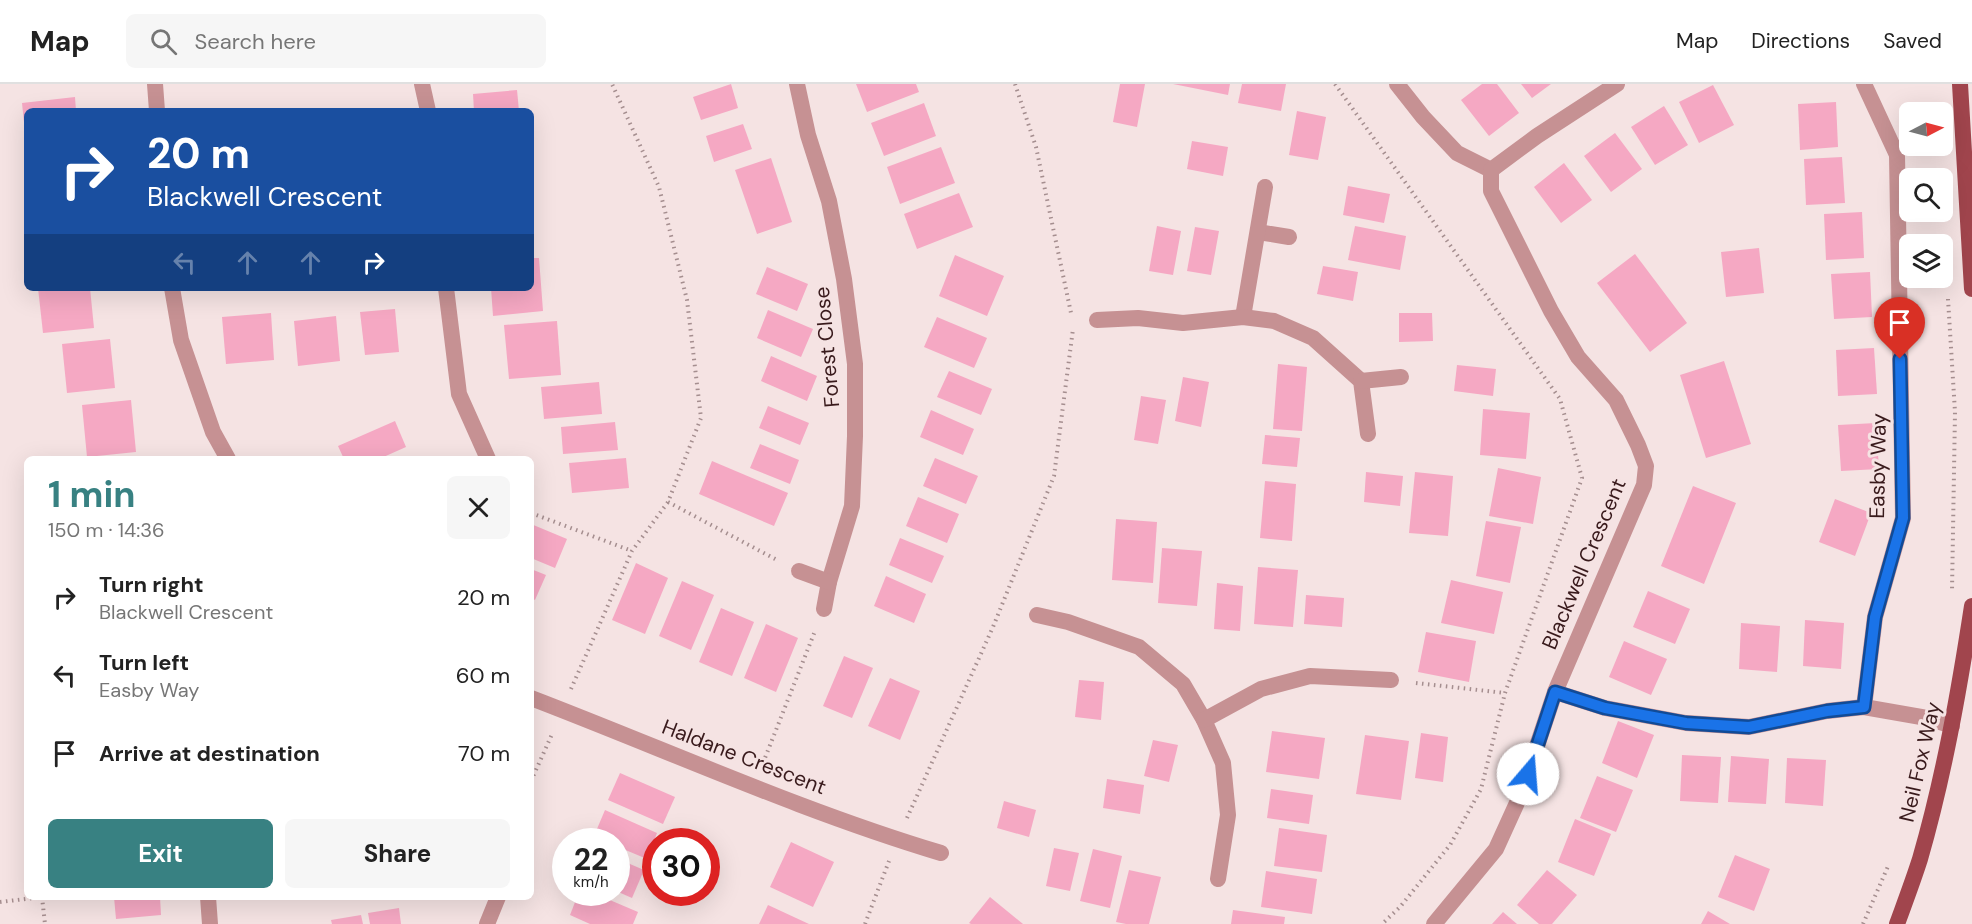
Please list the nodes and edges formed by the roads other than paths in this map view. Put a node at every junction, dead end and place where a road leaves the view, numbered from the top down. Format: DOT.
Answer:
graph roads {
  1 [pos="155,84"];
  2 [pos="422,84"];
  3 [pos="797,84"];
  4 [pos="1397,84"];
  5 [pos="1617,84"];
  6 [pos="1864,84"];
  7 [pos="1960,84"];
  8 [pos="157,108"];
  9 [pos="427,108"];
  10 [pos="1491,170"];
  11 [pos="1265,187"];
  12 [pos="1258,232"];
  13 [pos="1289,237"];
  14 [pos="1972,289"];
  15 [pos="173,291"];
  16 [pos="446,291"];
  17 [pos="1243,317"];
  18 [pos="1097,320"];
  19 [pos="1401,378"];
  20 [pos="1361,381"];
  21 [pos="1368,434"];
  22 [pos="226,456"];
  23 [pos="487,456"];
  24 [pos="799,571"];
  25 [pos="829,582"];
  26 [pos="1972,606"];
  27 [pos="824,609"];
  28 [pos="1037,615"];
  29 [pos="1391,680"];
  30 [pos="1555,692"];
  31 [pos="534,699"];
  32 [pos="1864,707"];
  33 [pos="1204,720"];
  34 [pos="1952,726"];
  35 [pos="941,853"];
  36 [pos="1218,879"];
  37 [pos="208,900"];
  38 [pos="497,900"];
  39 [pos="210,924"];
  40 [pos="487,924"];
  41 [pos="1434,924"];
  42 [pos="1897,924"];
  1 -- 8 [label="street"];
  2 -- 9 [label="street"];
  3 -- 25 [label="street, Forest Close"];
  4 -- 10 [label="street"];
  5 -- 10 [label="street"];
  6 -- 32 [label="street, Easby Way"];
  7 -- 14 [label="main road"];
  10 -- 30 [label="street, Blackwell Crescent"];
  11 -- 12 [label="street"];
  12 -- 13 [label="street"];
  12 -- 17 [label="street"];
  15 -- 22 [label="street"];
  16 -- 23 [label="street"];
  17 -- 18 [label="street"];
  17 -- 20 [label="street"];
  19 -- 20 [label="street"];
  20 -- 21 [label="street"];
  24 -- 25 [label="street"];
  25 -- 27 [label="street, Forest Close"];
  26 -- 34 [label="main road, Neil Fox Way"];
  28 -- 33 [label="street"];
  29 -- 33 [label="street"];
  30 -- 32 [label="street"];
  30 -- 41 [label="street, Blackwell Crescent"];
  31 -- 35 [label="street, Haldane Crescent"];
  32 -- 34 [label="street"];
  33 -- 36 [label="street"];
  34 -- 42 [label="main road, Neil Fox Way"];
  37 -- 39 [label="street"];
  38 -- 40 [label="street"];
}
